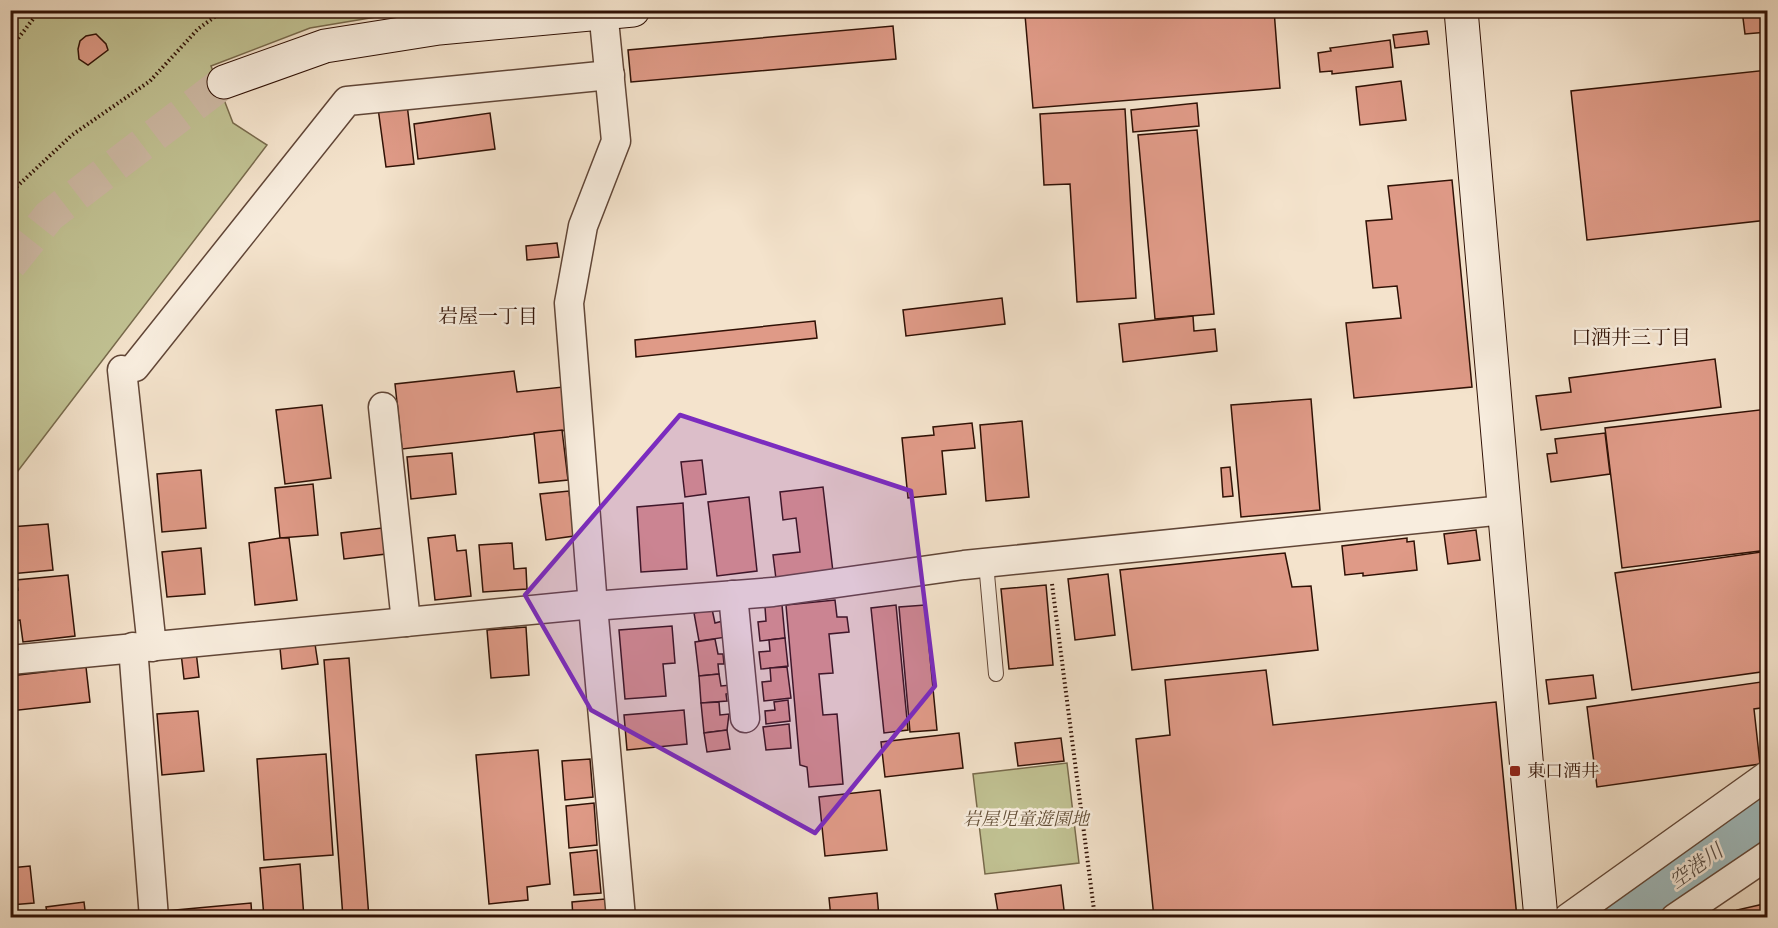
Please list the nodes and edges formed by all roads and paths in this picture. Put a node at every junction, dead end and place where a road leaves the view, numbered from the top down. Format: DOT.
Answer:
graph roads {
  1 [pos="40,10"];
  2 [pos="224,10"];
  3 [pos="1461,10"];
  4 [pos="613,11"];
  5 [pos="10,49"];
  6 [pos="609,75"];
  7 [pos="224,82"];
  8 [pos="10,193"];
  9 [pos="383,407"];
  10 [pos="1504,510"];
  11 [pos="1049,556"];
  12 [pos="986,562"];
  13 [pos="733,596"];
  14 [pos="593,606"];
  15 [pos="406,622"];
  16 [pos="142,647"];
  17 [pos="10,660"];
  18 [pos="996,674"];
  19 [pos="745,717"];
  20 [pos="1767,775"];
  21 [pos="1767,855"];
  22 [pos="154,918"];
  23 [pos="621,918"];
  24 [pos="1095,918"];
  25 [pos="1541,918"];
  26 [pos="1568,918"];
  27 [pos="1675,918"];
  1 -- 5 [label="path"];
  2 -- 8 [label="path"];
  3 -- 10 [label="street"];
  4 -- 6 [label="street"];
  4 -- 7 [label="street"];
  6 -- 14 [label="street"];
  6 -- 16 [label="street"];
  9 -- 15 [label="street"];
  10 -- 11 [label="street"];
  10 -- 25 [label="street"];
  11 -- 12 [label="street"];
  11 -- 24 [label="path"];
  12 -- 13 [label="street"];
  12 -- 18 [label="lane"];
  13 -- 14 [label="street"];
  13 -- 19 [label="street"];
  14 -- 15 [label="street"];
  14 -- 23 [label="street"];
  15 -- 16 [label="street"];
  16 -- 17 [label="street"];
  16 -- 22 [label="street"];
  20 -- 26 [label="street"];
  21 -- 27 [label="street"];
}
